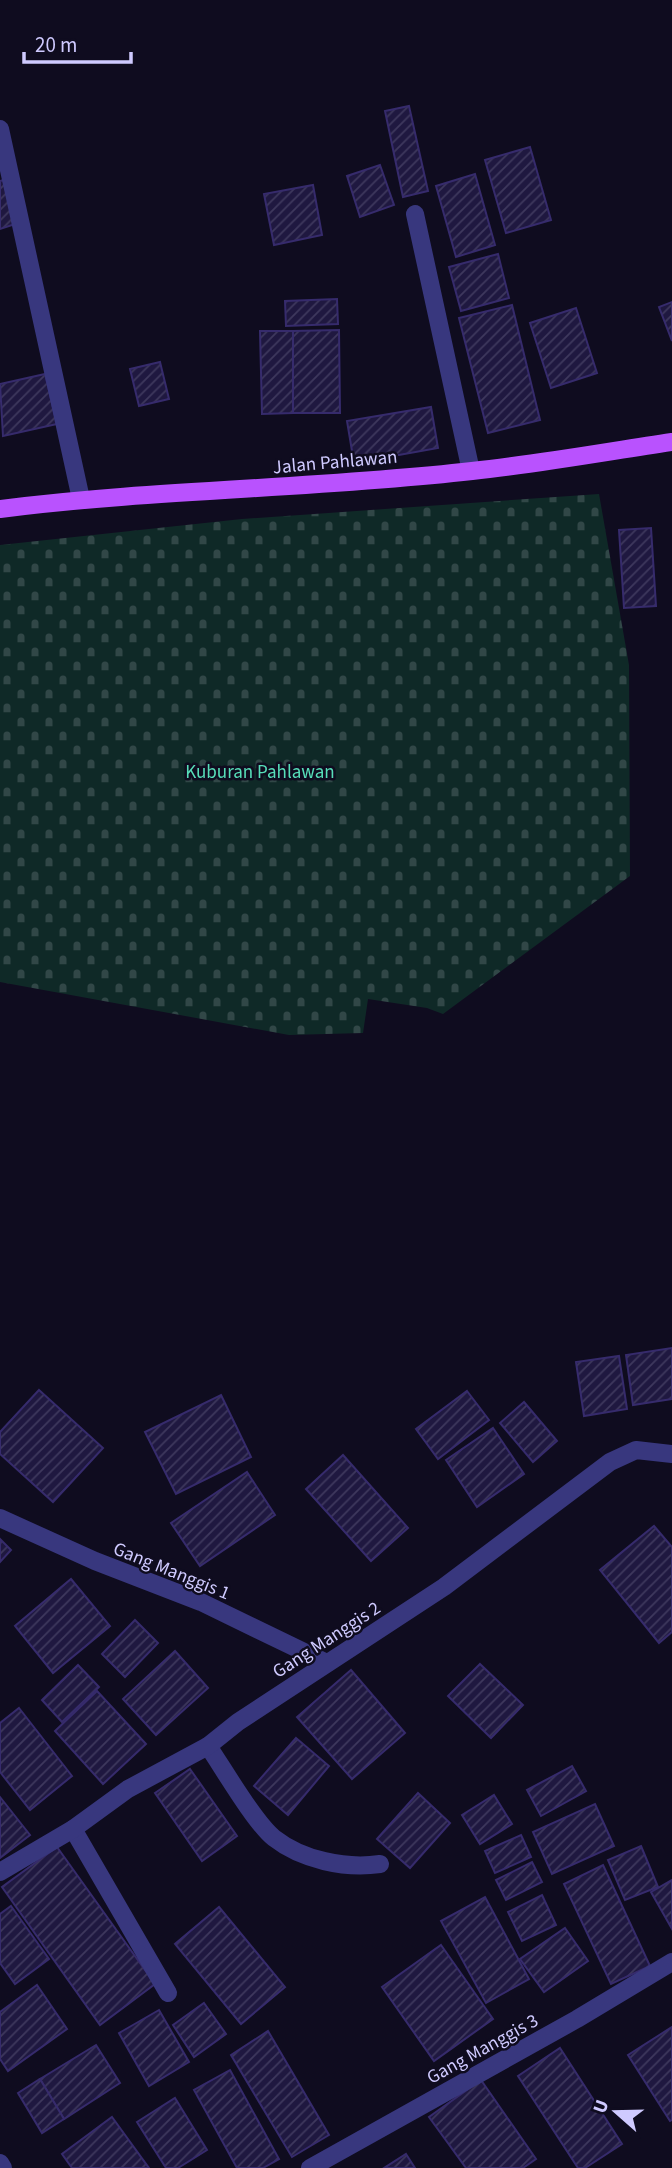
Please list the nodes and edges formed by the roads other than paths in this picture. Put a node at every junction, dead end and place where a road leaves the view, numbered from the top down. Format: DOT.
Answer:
graph roads {
  1 [pos="0,129"];
  2 [pos="415,214"];
  3 [pos="672,442"];
  4 [pos="471,471"];
  5 [pos="81,499"];
  6 [pos="0,509"];
  7 [pos="672,1454"];
  8 [pos="0,1518"];
  9 [pos="327,1663"];
  10 [pos="208,1746"];
  11 [pos="73,1829"];
  12 [pos="380,1864"];
  13 [pos="0,1872"];
  14 [pos="672,1962"];
  15 [pos="168,1993"];
  16 [pos="0,2163"];
  17 [pos="3,2168"];
  18 [pos="310,2168"];
  1 -- 5 [label="street"];
  2 -- 4 [label="street"];
  3 -- 4 [label="main road, Jalan Pahlawan"];
  4 -- 5 [label="main road, Jalan Pahlawan"];
  5 -- 6 [label="main road, Jalan Pahlawan"];
  7 -- 9 [label="street, Gang Manggis 2"];
  8 -- 9 [label="street, Gang Manggis 1"];
  9 -- 10 [label="street, Gang Manggis 2"];
  10 -- 11 [label="street, Gang Manggis 2"];
  10 -- 12 [label="street"];
  11 -- 13 [label="street, Gang Manggis 2"];
  11 -- 15 [label="street"];
  14 -- 18 [label="street, Gang Manggis 3"];
  16 -- 17 [label="street"];
}
